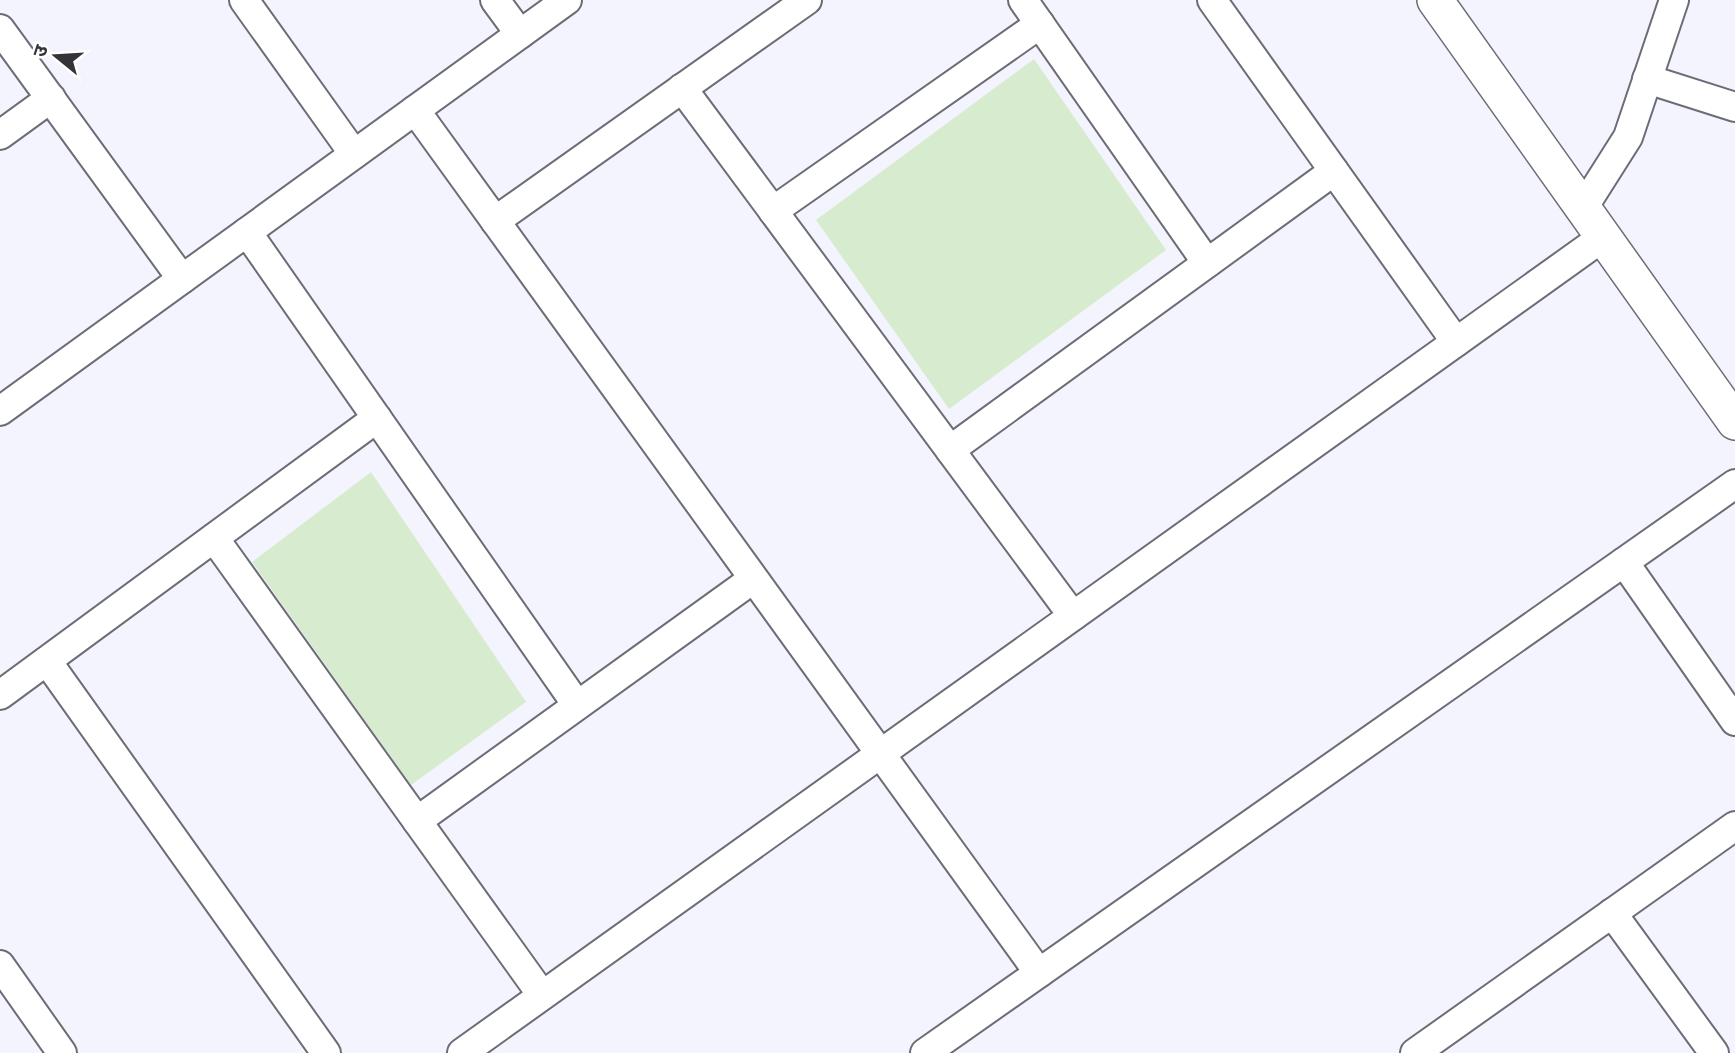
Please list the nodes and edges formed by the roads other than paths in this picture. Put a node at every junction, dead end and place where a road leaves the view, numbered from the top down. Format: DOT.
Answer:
graph roads {
  1 [pos="244,0"];
  2 [pos="495,0"];
  3 [pos="567,0"];
  4 [pos="807,0"];
  5 [pos="1023,0"];
  6 [pos="1212,0"];
  7 [pos="1435,0"];
  8 [pos="1674,0"];
  9 [pos="1040,24"];
  10 [pos="0,29"];
  11 [pos="520,34"];
  12 [pos="1647,79"];
  13 [pos="682,88"];
  14 [pos="51,98"];
  15 [pos="1735,107"];
  16 [pos="415,110"];
  17 [pos="0,135"];
  18 [pos="354,154"];
  19 [pos="1334,171"];
  20 [pos="1583,208"];
  21 [pos="773,211"];
  22 [pos="495,221"];
  23 [pos="247,232"];
  24 [pos="1604,237"];
  25 [pos="1207,263"];
  26 [pos="183,279"];
  27 [pos="1457,342"];
  28 [pos="0,411"];
  29 [pos="377,418"];
  30 [pos="1735,422"];
  31 [pos="950,450"];
  32 [pos="1735,484"];
  33 [pos="214,538"];
  34 [pos="1624,562"];
  35 [pos="754,579"];
  36 [pos="1073,616"];
  37 [pos="47,661"];
  38 [pos="0,695"];
  39 [pos="578,705"];
  40 [pos="1735,721"];
  41 [pos="881,754"];
  42 [pos="417,821"];
  43 [pos="1735,825"];
  44 [pos="1612,913"];
  45 [pos="0,965"];
  46 [pos="1039,973"];
  47 [pos="542,995"];
  48 [pos="1430,1049"];
  49 [pos="62,1053"];
  50 [pos="326,1053"];
  51 [pos="462,1053"];
  52 [pos="925,1053"];
  53 [pos="1714,1053"];
  1 -- 18 [label="street"];
  2 -- 11 [label="street"];
  3 -- 11 [label="street"];
  4 -- 13 [label="street"];
  5 -- 9 [label="street"];
  6 -- 19 [label="street"];
  7 -- 20 [label="street"];
  8 -- 12 [label="street"];
  9 -- 21 [label="street"];
  9 -- 25 [label="street"];
  10 -- 14 [label="street"];
  11 -- 16 [label="street"];
  12 -- 15 [label="street"];
  12 -- 20 [label="street"];
  13 -- 21 [label="street"];
  13 -- 22 [label="street"];
  14 -- 17 [label="street"];
  14 -- 26 [label="street"];
  16 -- 18 [label="street"];
  16 -- 22 [label="street"];
  18 -- 23 [label="street"];
  19 -- 25 [label="street"];
  19 -- 27 [label="street"];
  20 -- 24 [label="street"];
  21 -- 31 [label="street"];
  22 -- 35 [label="street"];
  23 -- 26 [label="street"];
  23 -- 29 [label="street"];
  24 -- 27 [label="street"];
  24 -- 30 [label="street"];
  25 -- 31 [label="street"];
  26 -- 28 [label="street"];
  27 -- 36 [label="street"];
  29 -- 33 [label="street"];
  29 -- 39 [label="street"];
  31 -- 36 [label="street"];
  32 -- 34 [label="street"];
  33 -- 37 [label="street"];
  33 -- 42 [label="street"];
  34 -- 40 [label="street"];
  34 -- 46 [label="street"];
  35 -- 39 [label="street"];
  35 -- 41 [label="street"];
  36 -- 41 [label="street"];
  37 -- 38 [label="street"];
  37 -- 50 [label="street"];
  39 -- 42 [label="street"];
  41 -- 46 [label="street"];
  41 -- 47 [label="street"];
  42 -- 47 [label="street"];
  43 -- 44 [label="street"];
  44 -- 48 [label="street"];
  44 -- 53 [label="street"];
  45 -- 49 [label="street"];
  46 -- 52 [label="street"];
  47 -- 51 [label="street"];
}
